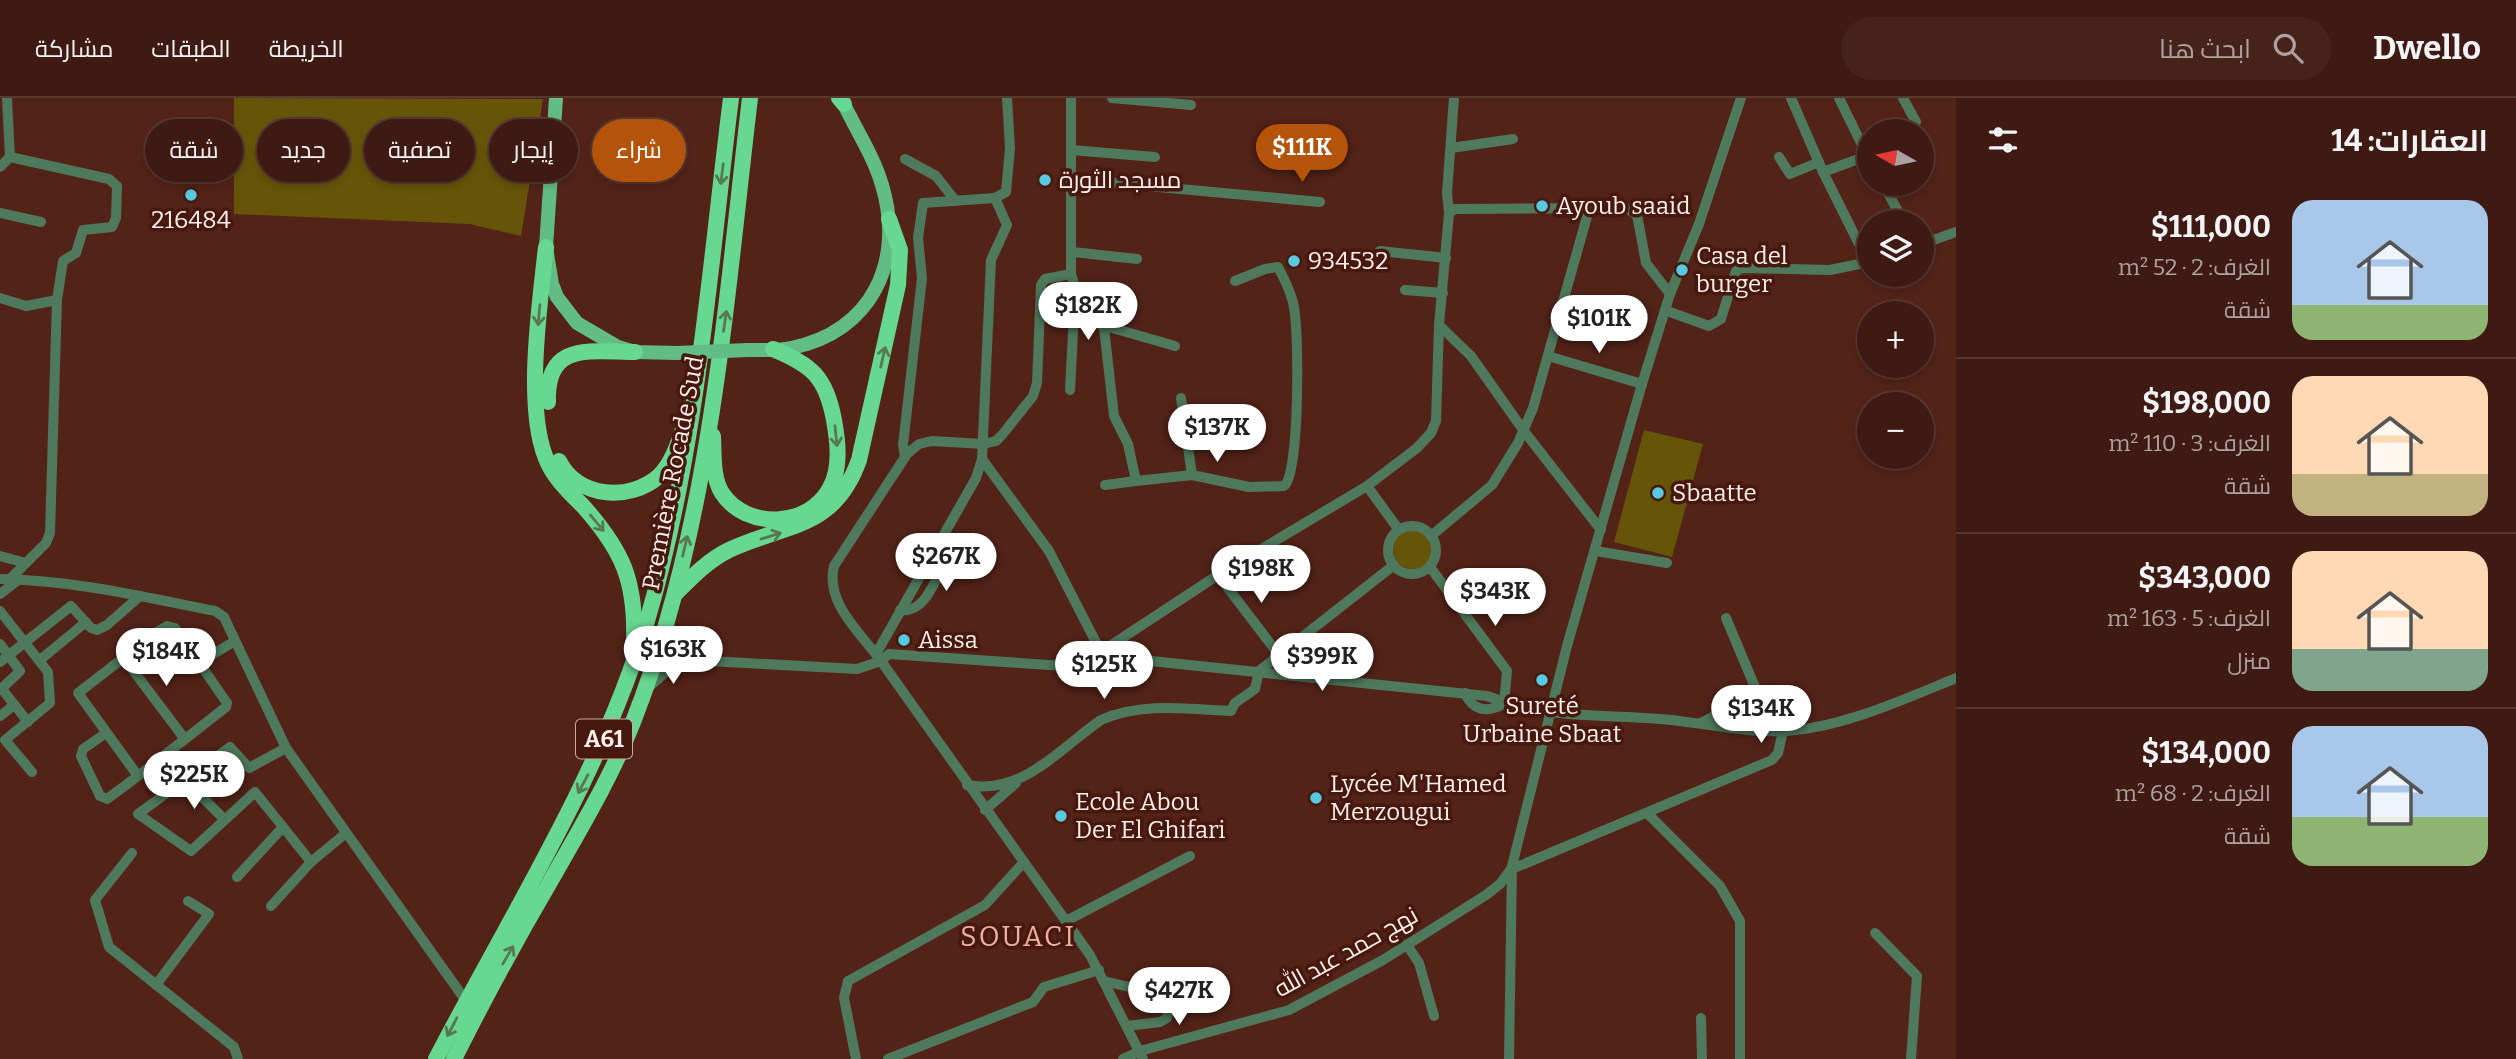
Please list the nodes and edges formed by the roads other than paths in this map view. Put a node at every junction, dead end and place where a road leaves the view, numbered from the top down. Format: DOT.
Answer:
graph roads {
  1 [pos="7,98"];
  2 [pos="556,98"];
  3 [pos="1007,98"];
  4 [pos="1071,98"];
  5 [pos="1112,98"];
  6 [pos="1454,98"];
  7 [pos="1741,98"];
  8 [pos="1791,98"];
  9 [pos="1839,98"];
  10 [pos="1903,98"];
  11 [pos="841,100"];
  12 [pos="730,101"];
  13 [pos="751,102"];
  14 [pos="1191,105"];
  15 [pos="1914,119"];
  16 [pos="1857,135"];
  17 [pos="1513,139"];
  18 [pos="1451,148"];
  19 [pos="1072,150"];
  20 [pos="10,157"];
  21 [pos="1155,157"];
  22 [pos="1779,157"];
  23 [pos="905,159"];
  24 [pos="1857,159"];
  25 [pos="0,167"];
  26 [pos="1821,167"];
  27 [pos="1072,179"];
  28 [pos="995,198"];
  29 [pos="955,200"];
  30 [pos="1321,202"];
  31 [pos="1590,206"];
  32 [pos="0,213"];
  33 [pos="1449,214"];
  34 [pos="889,219"];
  35 [pos="41,222"];
  36 [pos="1956,232"];
  37 [pos="1857,240"];
  38 [pos="1934,240"];
  39 [pos="546,247"];
  40 [pos="1380,251"];
  41 [pos="1073,253"];
  42 [pos="1446,258"];
  43 [pos="1137,259"];
  44 [pos="1857,264"];
  45 [pos="1071,274"];
  46 [pos="1236,281"];
  47 [pos="1405,290"];
  48 [pos="1075,291"];
  49 [pos="1443,293"];
  50 [pos="1670,294"];
  51 [pos="0,298"];
  52 [pos="57,300"];
  53 [pos="1667,310"];
  54 [pos="1102,325"];
  55 [pos="1439,325"];
  56 [pos="1175,346"];
  57 [pos="773,349"];
  58 [pos="635,352"];
  59 [pos="1548,356"];
  60 [pos="1642,384"];
  61 [pos="696,390"];
  62 [pos="1070,390"];
  63 [pos="1181,398"];
  64 [pos="711,412"];
  65 [pos="1524,431"];
  66 [pos="984,444"];
  67 [pos="905,457"];
  68 [pos="982,459"];
  69 [pos="1192,475"];
  70 [pos="1136,481"];
  71 [pos="1105,485"];
  72 [pos="1367,486"];
  73 [pos="1398,530"];
  74 [pos="1601,530"];
  75 [pos="1431,536"];
  76 [pos="934,548"];
  77 [pos="1596,551"];
  78 [pos="0,556"];
  79 [pos="26,562"];
  80 [pos="1667,563"];
  81 [pos="1394,565"];
  82 [pos="1430,567"];
  83 [pos="1218,575"];
  84 [pos="9,580"];
  85 [pos="88,588"];
  86 [pos="0,594"];
  87 [pos="140,596"];
  88 [pos="673,596"];
  89 [pos="71,606"];
  90 [pos="900,610"];
  91 [pos="0,611"];
  92 [pos="1726,618"];
  93 [pos="86,622"];
  94 [pos="665,623"];
  95 [pos="235,640"];
  96 [pos="26,641"];
  97 [pos="0,644"];
  98 [pos="1098,654"];
  99 [pos="1279,655"];
  100 [pos="123,657"];
  101 [pos="878,658"];
  102 [pos="4,659"];
  103 [pos="634,659"];
  104 [pos="40,660"];
  105 [pos="690,660"];
  106 [pos="200,662"];
  107 [pos="1259,671"];
  108 [pos="1956,678"];
  109 [pos="1,689"];
  110 [pos="643,695"];
  111 [pos="1761,703"];
  112 [pos="1504,704"];
  113 [pos="14,705"];
  114 [pos="1552,713"];
  115 [pos="0,716"];
  116 [pos="28,722"];
  117 [pos="1701,723"];
  118 [pos="1778,731"];
  119 [pos="106,733"];
  120 [pos="3,736"];
  121 [pos="184,738"];
  122 [pos="285,748"];
  123 [pos="249,768"];
  124 [pos="32,772"];
  125 [pos="138,776"];
  126 [pos="1021,779"];
  127 [pos="185,780"];
  128 [pos="967,785"];
  129 [pos="255,792"];
  130 [pos="985,810"];
  131 [pos="1647,813"];
  132 [pos="225,820"];
  133 [pos="283,827"];
  134 [pos="346,833"];
  135 [pos="132,853"];
  136 [pos="1190,856"];
  137 [pos="311,862"];
  138 [pos="1023,863"];
  139 [pos="1512,867"];
  140 [pos="237,877"];
  141 [pos="188,901"];
  142 [pos="271,906"];
  143 [pos="1066,921"];
  144 [pos="1875,933"];
  145 [pos="1407,945"];
  146 [pos="1102,975"];
  147 [pos="1163,979"];
  148 [pos="156,985"];
  149 [pos="1150,992"];
  150 [pos="466,1001"];
  151 [pos="1434,1016"];
  152 [pos="1701,1018"];
  153 [pos="1127,1026"];
  154 [pos="1141,1055"];
  155 [pos="238,1059"];
  156 [pos="436,1059"];
  157 [pos="454,1059"];
  158 [pos="856,1059"];
  159 [pos="888,1059"];
  160 [pos="1123,1059"];
  161 [pos="1509,1059"];
  162 [pos="1702,1059"];
  163 [pos="1740,1059"];
  164 [pos="1911,1059"];
  1 -- 20 [label="street"];
  2 -- 39 [label="main road"];
  3 -- 28 [label="street"];
  4 -- 19 [label="street"];
  5 -- 14 [label="street"];
  6 -- 18 [label="street"];
  7 -- 50 [label="street"];
  8 -- 26 [label="street"];
  9 -- 16 [label="street"];
  10 -- 15 [label="street"];
  11 -- 34 [label="main road"];
  12 -- 61 [label="highway, Première Rocade Sud / A61, one-way"];
  64 -- 13 [label="highway, Première Rocade Sud / A61, one-way"];
  17 -- 18 [label="street"];
  18 -- 33 [label="street"];
  19 -- 21 [label="street"];
  19 -- 27 [label="street"];
  20 -- 25 [label="street"];
  20 -- 52 [label="street"];
  22 -- 26 [label="street"];
  23 -- 29 [label="street"];
  24 -- 26 [label="street"];
  26 -- 37 [label="street"];
  27 -- 30 [label="street"];
  27 -- 41 [label="street"];
  28 -- 29 [label="street"];
  28 -- 66 [label="street"];
  29 -- 67 [label="street"];
  31 -- 33 [label="street"];
  31 -- 50 [label="street"];
  31 -- 59 [label="street"];
  32 -- 35 [label="street"];
  33 -- 42 [label="street"];
  34 -- 57 [label="main road"];
  88 -- 34 [label="highway, one-way"];
  36 -- 38 [label="street"];
  39 -- 58 [label="main road"];
  39 -- 103 [label="highway, one-way"];
  40 -- 42 [label="street"];
  41 -- 43 [label="street"];
  41 -- 45 [label="street"];
  42 -- 49 [label="street"];
  44 -- 53 [label="street"];
  45 -- 48 [label="street"];
  45 -- 66 [label="street"];
  46 -- 69 [label="street"];
  47 -- 49 [label="street"];
  48 -- 54 [label="street"];
  48 -- 62 [label="street"];
  49 -- 55 [label="street"];
  50 -- 53 [label="street"];
  51 -- 52 [label="street"];
  52 -- 79 [label="street"];
  53 -- 60 [label="street"];
  54 -- 56 [label="street"];
  54 -- 70 [label="street"];
  55 -- 65 [label="street"];
  55 -- 72 [label="street"];
  57 -- 58 [label="main road, bridge"];
  57 -- 64 [label="highway, one-way"];
  58 -- 61 [label="highway"];
  59 -- 60 [label="street"];
  59 -- 65 [label="street"];
  60 -- 74 [label="street"];
  61 -- 103 [label="highway, Première Rocade Sud / A61"];
  63 -- 69 [label="street"];
  88 -- 64 [label="highway, Première Rocade Sud / A61, one-way"];
  65 -- 74 [label="street"];
  65 -- 75 [label="street"];
  66 -- 67 [label="street"];
  66 -- 68 [label="street"];
  67 -- 101 [label="street"];
  68 -- 76 [label="street"];
  68 -- 98 [label="street"];
  69 -- 70 [label="street"];
  70 -- 71 [label="street"];
  72 -- 73 [label="street"];
  72 -- 83 [label="street"];
  73 -- 75 [label="street"];
  73 -- 81 [label="street"];
  74 -- 77 [label="street"];
  75 -- 82 [label="street"];
  76 -- 90 [label="street"];
  76 -- 90 [label="street"];
  77 -- 80 [label="street"];
  77 -- 114 [label="street"];
  78 -- 79 [label="street"];
  79 -- 84 [label="street"];
  81 -- 82 [label="street"];
  81 -- 99 [label="street"];
  82 -- 112 [label="street"];
  83 -- 98 [label="street"];
  83 -- 99 [label="street"];
  84 -- 85 [label="street"];
  84 -- 86 [label="street"];
  85 -- 87 [label="street"];
  85 -- 89 [label="street"];
  87 -- 93 [label="street"];
  87 -- 95 [label="street"];
  88 -- 94 [label="highway, Première Rocade Sud / A61"];
  89 -- 93 [label="street"];
  89 -- 96 [label="street"];
  90 -- 101 [label="street"];
  91 -- 96 [label="street"];
  92 -- 111 [label="street"];
  93 -- 104 [label="street"];
  94 -- 105 [label="street"];
  94 -- 110 [label="highway, Première Rocade Sud / A61"];
  95 -- 106 [label="street"];
  95 -- 122 [label="street"];
  96 -- 102 [label="street"];
  96 -- 104 [label="street"];
  97 -- 102 [label="street"];
  98 -- 101 [label="street"];
  98 -- 107 [label="street"];
  99 -- 107 [label="street"];
  100 -- 106 [label="street"];
  100 -- 119 [label="street"];
  100 -- 121 [label="street"];
  101 -- 105 [label="street"];
  101 -- 128 [label="street"];
  102 -- 109 [label="street"];
  103 -- 150 [label="highway, Première Rocade Sud / A61, one-way"];
  104 -- 116 [label="street"];
  105 -- 110 [label="street"];
  106 -- 121 [label="street"];
  107 -- 112 [label="street"];
  107 -- 126 [label="street"];
  108 -- 118 [label="street"];
  109 -- 113 [label="street"];
  157 -- 110 [label="highway, Première Rocade Sud / A61, one-way"];
  111 -- 117 [label="street"];
  111 -- 118 [label="street"];
  112 -- 114 [label="street"];
  113 -- 115 [label="street"];
  113 -- 116 [label="street"];
  114 -- 117 [label="street"];
  114 -- 139 [label="street"];
  116 -- 120 [label="street"];
  117 -- 118 [label="street"];
  118 -- 131 [label="street"];
  119 -- 125 [label="street"];
  119 -- 125 [label="street"];
  120 -- 124 [label="street"];
  121 -- 125 [label="street"];
  122 -- 123 [label="street"];
  122 -- 134 [label="street"];
  123 -- 127 [label="street"];
  123 -- 129 [label="street"];
  126 -- 128 [label="street"];
  126 -- 130 [label="street"];
  127 -- 132 [label="street"];
  127 -- 132 [label="street"];
  128 -- 130 [label="street"];
  129 -- 132 [label="street"];
  129 -- 133 [label="street"];
  130 -- 138 [label="street"];
  131 -- 139 [label="street"];
  131 -- 163 [label="street"];
  133 -- 137 [label="street"];
  133 -- 140 [label="street"];
  134 -- 137 [label="street"];
  134 -- 150 [label="street"];
  135 -- 148 [label="street"];
  136 -- 143 [label="street"];
  137 -- 142 [label="street"];
  138 -- 143 [label="street"];
  138 -- 158 [label="street"];
  139 -- 145 [label="street, نهج حمد عبد الله"];
  139 -- 161 [label="street"];
  141 -- 148 [label="street"];
  143 -- 146 [label="street"];
  144 -- 164 [label="street"];
  145 -- 151 [label="street"];
  145 -- 154 [label="street, نهج حمد عبد الله"];
  146 -- 149 [label="street"];
  146 -- 153 [label="street"];
  146 -- 159 [label="street"];
  147 -- 153 [label="street"];
  148 -- 155 [label="street"];
  150 -- 156 [label="highway, Première Rocade Sud / A61, one-way"];
  152 -- 162 [label="street"];
  153 -- 154 [label="street"];
  154 -- 160 [label="street, نهج حمد عبد الله"];
}
